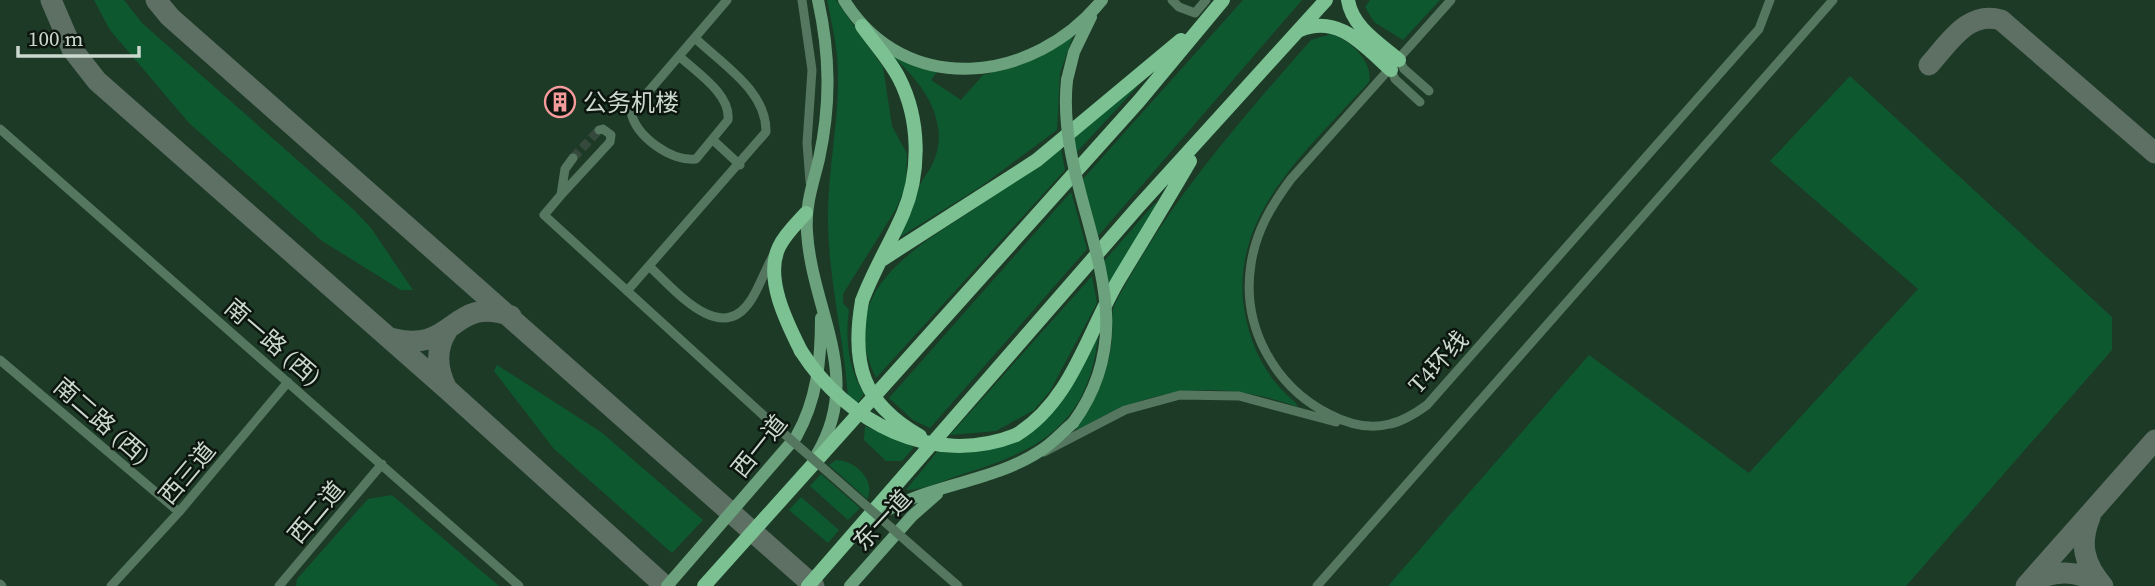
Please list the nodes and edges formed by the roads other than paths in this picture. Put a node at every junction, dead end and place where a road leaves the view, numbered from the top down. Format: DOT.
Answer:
graph roads {
  1 [pos="727,0"];
  2 [pos="802,0"];
  3 [pos="818,0"];
  4 [pos="844,0"];
  5 [pos="1172,0"];
  6 [pos="1206,0"];
  7 [pos="1223,0"];
  8 [pos="1326,0"];
  9 [pos="1348,0"];
  10 [pos="1451,0"];
  11 [pos="1770,0"];
  12 [pos="1833,0"];
  13 [pos="1100,2"];
  14 [pos="1206,19"];
  15 [pos="862,26"];
  16 [pos="1299,30"];
  17 [pos="695,38"];
  18 [pos="679,57"];
  19 [pos="1395,65"];
  20 [pos="1429,91"];
  21 [pos="1420,102"];
  22 [pos="0,129"];
  23 [pos="599,130"];
  24 [pos="1205,137"];
  25 [pos="713,140"];
  26 [pos="573,158"];
  27 [pos="740,165"];
  28 [pos="810,188"];
  29 [pos="561,195"];
  30 [pos="806,213"];
  31 [pos="778,249"];
  32 [pos="883,259"];
  33 [pos="650,267"];
  34 [pos="627,291"];
  35 [pos="821,304"];
  36 [pos="0,359"];
  37 [pos="288,382"];
  38 [pos="1347,424"];
  39 [pos="940,445"];
  40 [pos="1017,463"];
  41 [pos="382,464"];
  42 [pos="808,469"];
  43 [pos="948,485"];
  44 [pos="179,512"];
  45 [pos="858,530"];
  46 [pos="111,586"];
  47 [pos="279,586"];
  48 [pos="519,586"];
  49 [pos="667,586"];
  50 [pos="704,586"];
  51 [pos="808,586"];
  52 [pos="850,586"];
  53 [pos="958,586"];
  54 [pos="1317,586"];
  1 -- 17 [label="street"];
  2 -- 28 [label="street"];
  3 -- 28 [label="main road"];
  4 -- 15 [label="main road"];
  5 -- 6 [label="street"];
  7 -- 14 [label="main road"];
  8 -- 16 [label="main road"];
  9 -- 19 [label="main road"];
  10 -- 19 [label="street, T4环线"];
  11 -- 38 [label="street, T4环线"];
  12 -- 54 [label="street"];
  13 -- 15 [label="main road"];
  13 -- 40 [label="main road, bridge"];
  14 -- 32 [label="main road"];
  14 -- 42 [label="main road"];
  15 -- 32 [label="main road"];
  16 -- 19 [label="main road"];
  16 -- 24 [label="main road"];
  17 -- 18 [label="street"];
  17 -- 27 [label="street"];
  18 -- 25 [label="street"];
  18 -- 25 [label="street"];
  19 -- 20 [label="street"];
  19 -- 21 [label="street"];
  19 -- 38 [label="street, T4环线"];
  22 -- 37 [label="street, 南一路 (西)"];
  23 -- 29 [label="street"];
  24 -- 39 [label="main road, bridge"];
  24 -- 45 [label="main road"];
  25 -- 27 [label="street"];
  26 -- 29 [label="street"];
  27 -- 33 [label="street"];
  28 -- 30 [label="main road"];
  29 -- 34 [label="street"];
  30 -- 31 [label="main road"];
  30 -- 35 [label="main road"];
  31 -- 33 [label="street"];
  31 -- 39 [label="main road, bridge"];
  32 -- 39 [label="main road, bridge"];
  33 -- 34 [label="street"];
  34 -- 53 [label="street, bridge"];
  35 -- 42 [label="main road"];
  35 -- 49 [label="main road, 西一道"];
  36 -- 44 [label="street, 南二路 (西)"];
  37 -- 41 [label="street, 南一路 (西)"];
  37 -- 44 [label="street, 西三道"];
  38 -- 40 [label="street"];
  40 -- 43 [label="main road"];
  41 -- 47 [label="street, 西二道"];
  41 -- 48 [label="street, 南一路 (西)"];
  42 -- 50 [label="main road"];
  43 -- 45 [label="main road"];
  43 -- 52 [label="main road, 东一道"];
  44 -- 46 [label="street, 西三道"];
  45 -- 51 [label="main road"];
}
